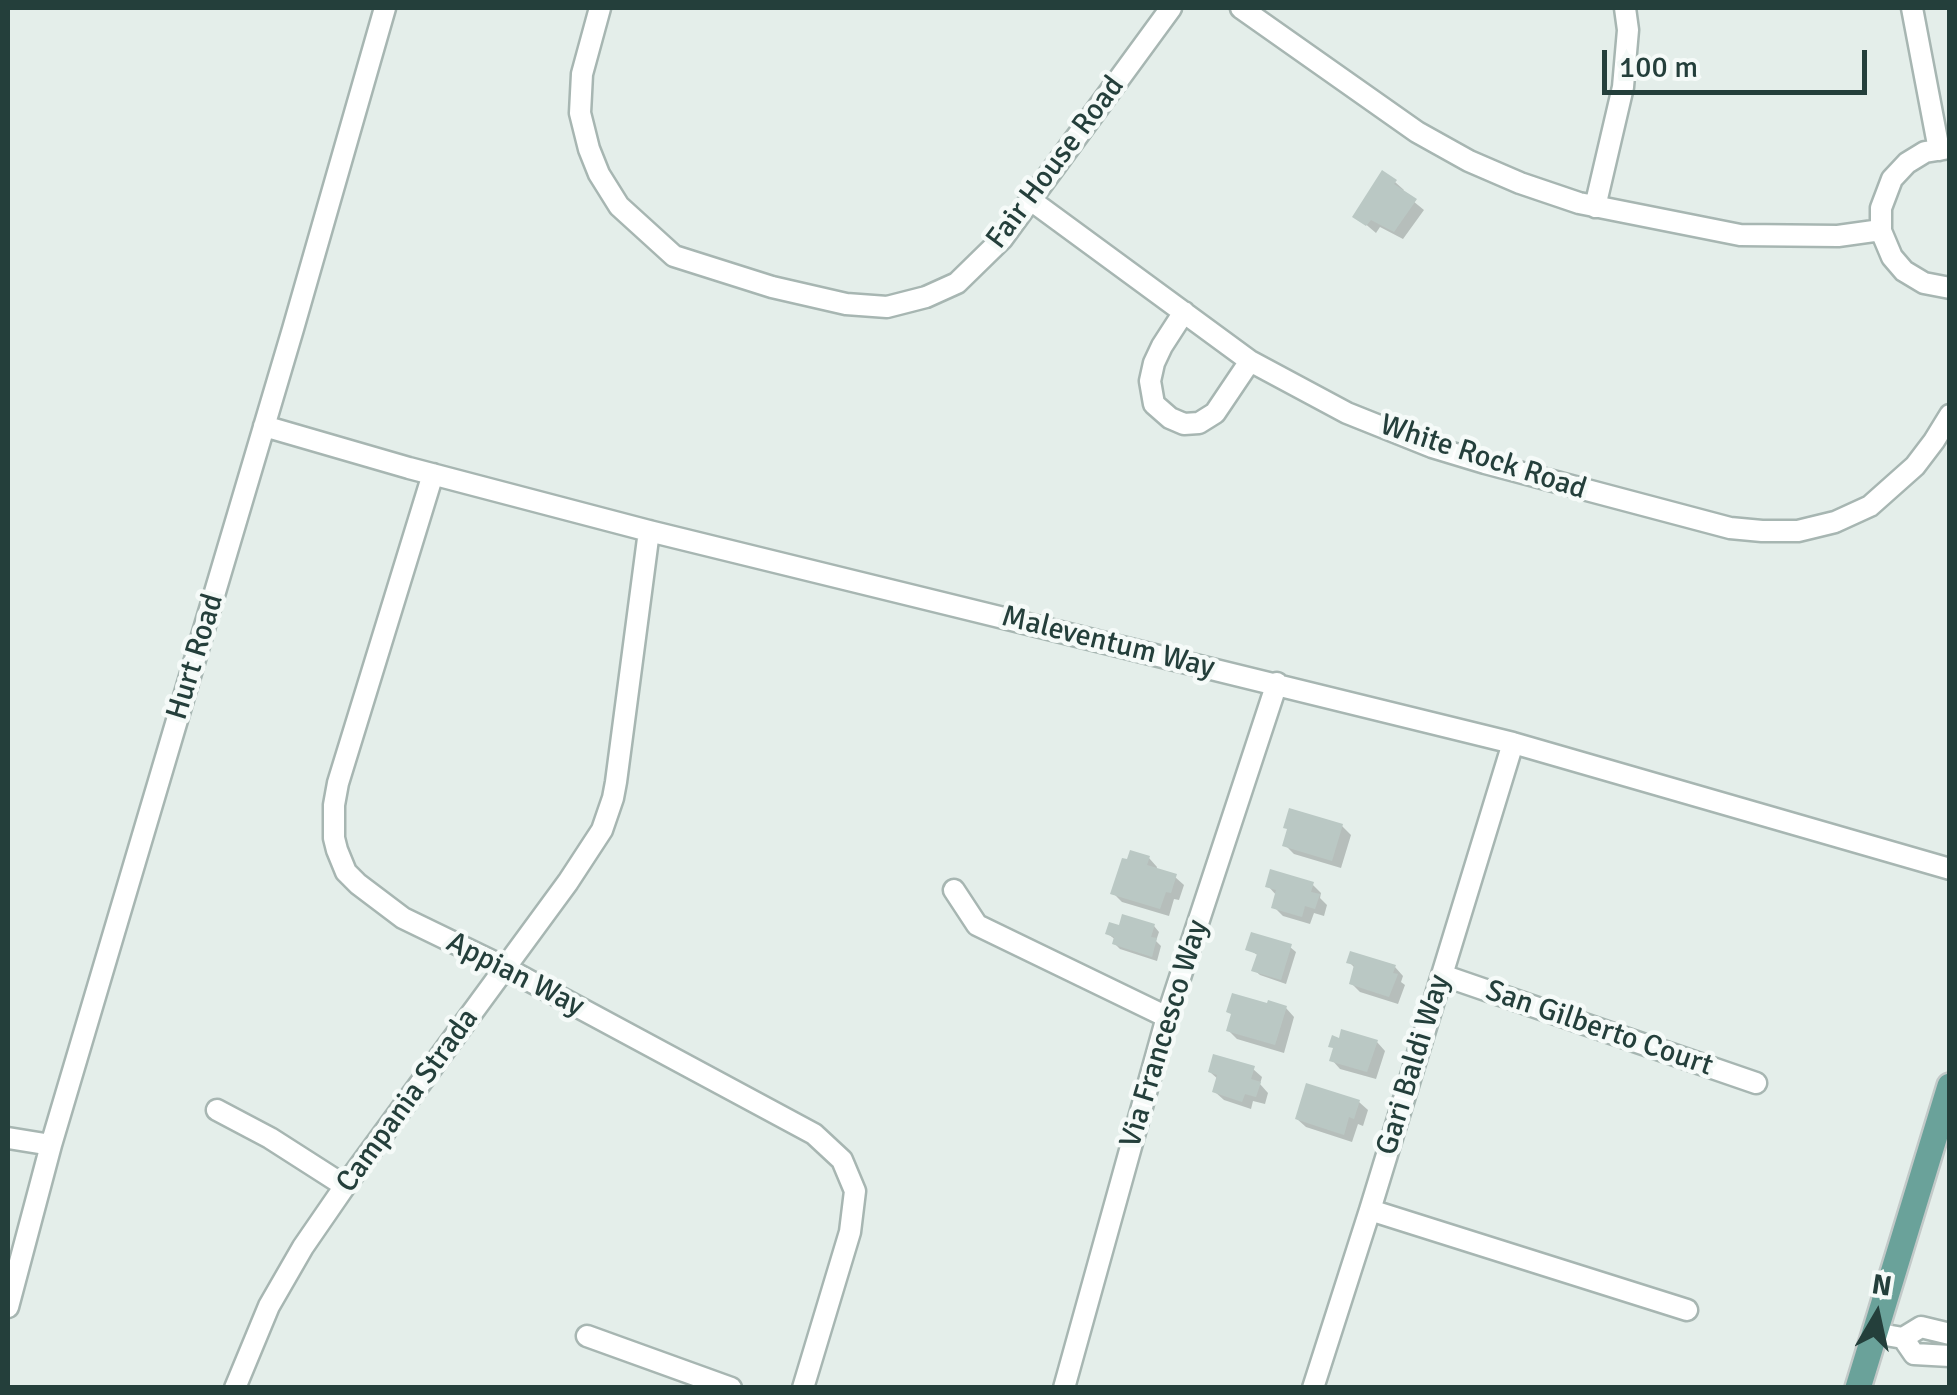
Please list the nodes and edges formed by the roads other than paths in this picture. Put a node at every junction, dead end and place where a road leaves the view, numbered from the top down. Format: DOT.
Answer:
graph roads {
  1 [pos="386,8"];
  2 [pos="600,8"];
  3 [pos="1171,8"];
  4 [pos="1240,8"];
  5 [pos="1625,8"];
  6 [pos="1912,8"];
  7 [pos="1944,149"];
  8 [pos="1032,201"];
  9 [pos="1595,207"];
  10 [pos="1881,231"];
  11 [pos="1950,288"];
  12 [pos="1184,312"];
  13 [pos="1250,361"];
  14 [pos="1950,414"];
  15 [pos="264,426"];
  16 [pos="433,474"];
  17 [pos="649,531"];
  18 [pos="1277,684"];
  19 [pos="1514,742"];
  20 [pos="1950,870"];
  21 [pos="954,890"];
  22 [pos="506,968"];
  23 [pos="1442,976"];
  24 [pos="1167,1017"];
  25 [pos="1756,1083"];
  26 [pos="1950,1086"];
  27 [pos="217,1110"];
  28 [pos="8,1138"];
  29 [pos="51,1145"];
  30 [pos="345,1186"];
  31 [pos="1370,1210"];
  32 [pos="8,1307"];
  33 [pos="1687,1310"];
  34 [pos="1874,1333"];
  35 [pos="1950,1334"];
  36 [pos="587,1336"];
  37 [pos="1903,1338"];
  38 [pos="1950,1356"];
  39 [pos="235,1388"];
  40 [pos="731,1388"];
  41 [pos="803,1388"];
  42 [pos="1064,1388"];
  43 [pos="1313,1388"];
  44 [pos="1858,1388"];
  1 -- 15 [label="street, Hurt Road"];
  2 -- 8 [label="street, Fair House Road"];
  3 -- 8 [label="street, Fair House Road"];
  4 -- 9 [label="street"];
  5 -- 9 [label="street"];
  6 -- 7 [label="street"];
  7 -- 10 [label="street"];
  8 -- 12 [label="street, White Rock Road"];
  9 -- 10 [label="street"];
  10 -- 11 [label="street"];
  12 -- 13 [label="street, White Rock Road"];
  12 -- 13 [label="street"];
  13 -- 14 [label="street, White Rock Road"];
  15 -- 16 [label="street, Maleventum Way"];
  15 -- 29 [label="street, Hurt Road"];
  16 -- 17 [label="street, Maleventum Way"];
  16 -- 22 [label="street, Appian Way"];
  17 -- 18 [label="street, Maleventum Way"];
  17 -- 22 [label="street, Campania Strada"];
  18 -- 19 [label="street, Maleventum Way"];
  18 -- 24 [label="street, Via Francesco Way"];
  19 -- 20 [label="street, Maleventum Way"];
  19 -- 23 [label="street, Gari Baldi Way"];
  21 -- 24 [label="street"];
  22 -- 30 [label="street, Campania Strada"];
  22 -- 41 [label="street, Appian Way"];
  23 -- 25 [label="street, San Gilberto Court"];
  23 -- 31 [label="street, Gari Baldi Way"];
  24 -- 42 [label="street, Via Francesco Way"];
  26 -- 34 [label="main road"];
  27 -- 30 [label="street"];
  28 -- 29 [label="street"];
  29 -- 32 [label="street, Hurt Road"];
  30 -- 39 [label="street, Campania Strada"];
  31 -- 33 [label="street"];
  31 -- 43 [label="street, Gari Baldi Way"];
  34 -- 37 [label="street"];
  34 -- 44 [label="main road"];
  35 -- 37 [label="street"];
  36 -- 40 [label="street"];
  37 -- 38 [label="street"];
}
